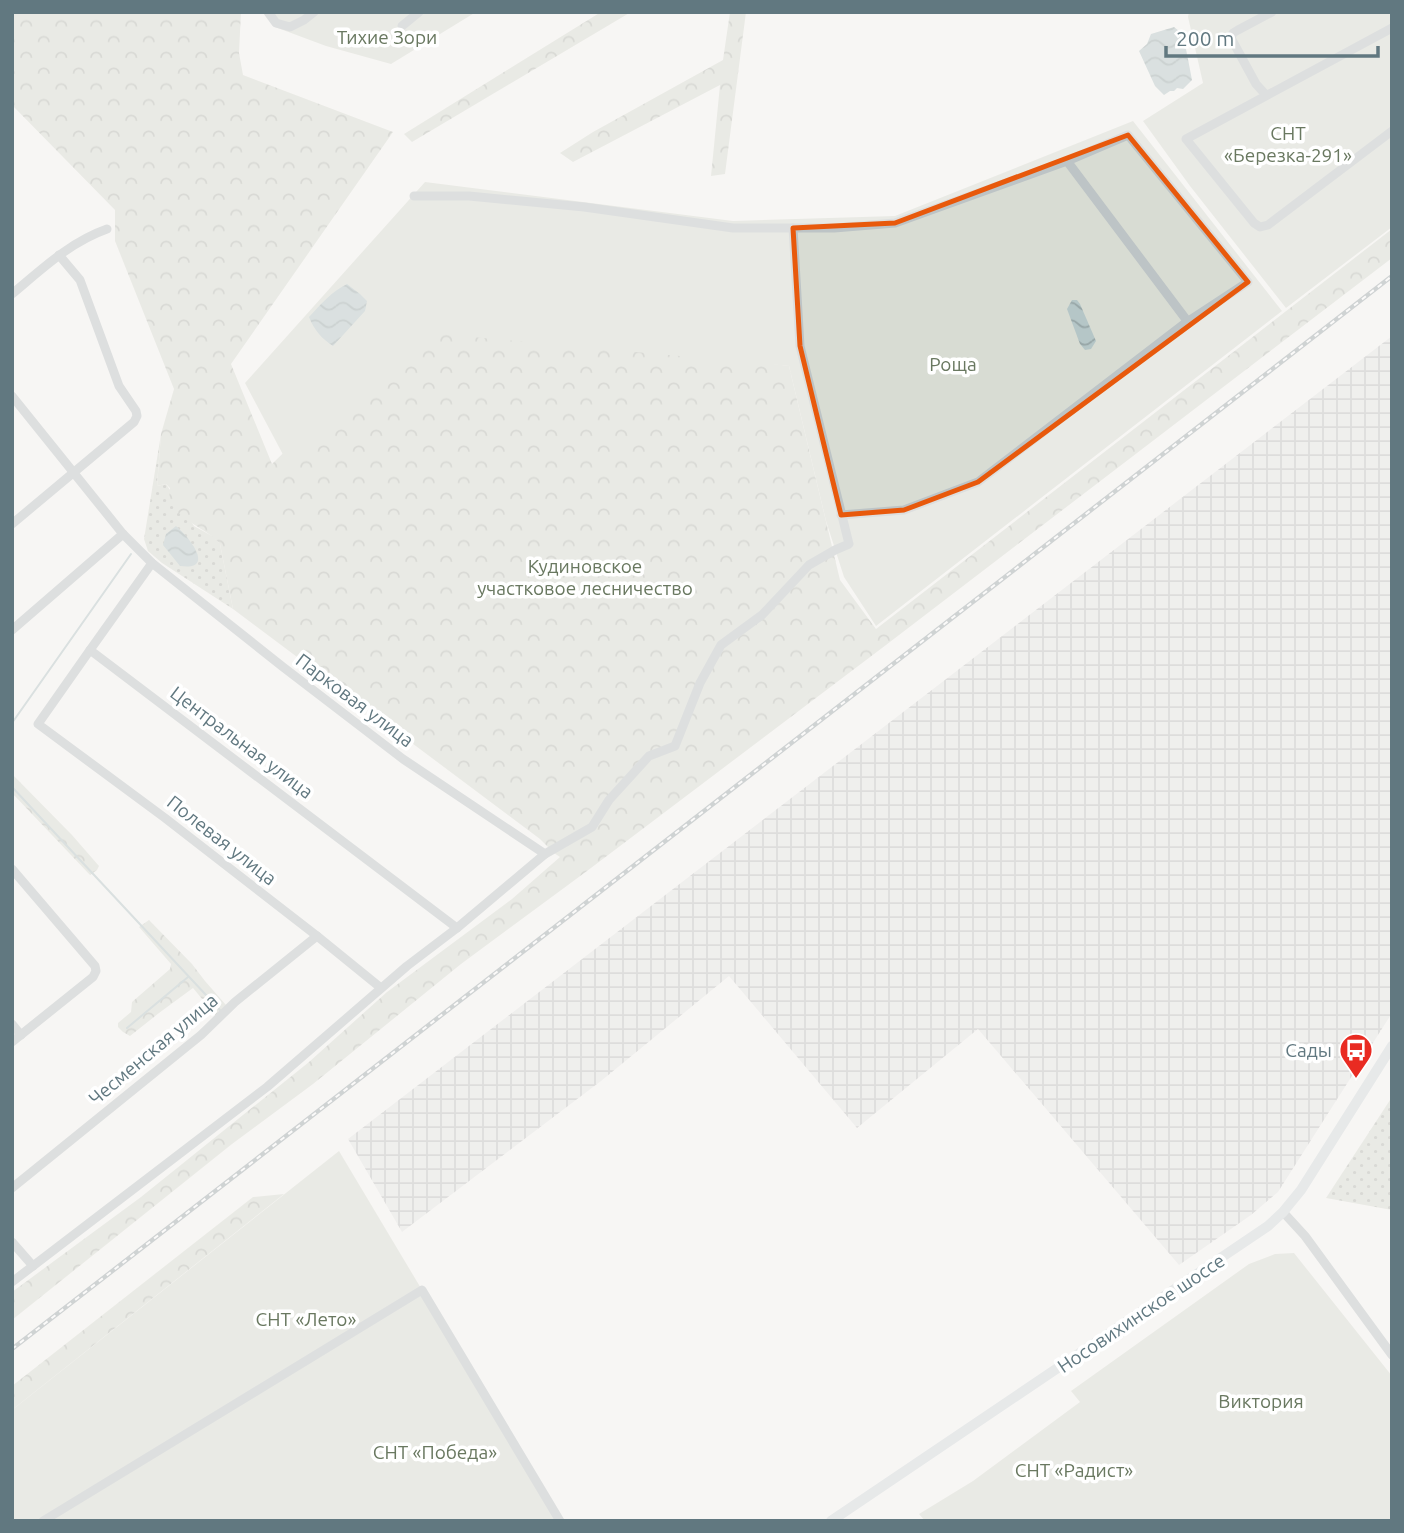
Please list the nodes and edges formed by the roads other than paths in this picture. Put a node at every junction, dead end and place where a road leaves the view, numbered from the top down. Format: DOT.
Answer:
graph roads {
  1 [pos="268,12"];
  2 [pos="314,12"];
  3 [pos="419,12"];
  4 [pos="1272,12"];
  5 [pos="402,26"];
  6 [pos="1392,28"];
  7 [pos="1266,95"];
  8 [pos="1392,131"];
  9 [pos="1067,162"];
  10 [pos="414,196"];
  11 [pos="793,228"];
  12 [pos="107,229"];
  13 [pos="59,255"];
  14 [pos="12,293"];
  15 [pos="1188,322"];
  16 [pos="13,400"];
  17 [pos="74,472"];
  18 [pos="841,515"];
  19 [pos="12,524"];
  20 [pos="123,534"];
  21 [pos="152,563"];
  22 [pos="12,630"];
  23 [pos="90,650"];
  24 [pos="545,854"];
  25 [pos="12,869"];
  26 [pos="457,928"];
  27 [pos="317,936"];
  28 [pos="381,988"];
  29 [pos="12,1024"];
  30 [pos="21,1035"];
  31 [pos="12,1042"];
  32 [pos="1392,1046"];
  33 [pos="12,1188"];
  34 [pos="1283,1212"];
  35 [pos="12,1242"];
  36 [pos="33,1266"];
  37 [pos="12,1282"];
  38 [pos="1392,1355"];
  39 [pos="43,1521"];
  40 [pos="560,1521"];
  41 [pos="831,1521"];
  1 -- 2 [label="street"];
  3 -- 5 [label="street"];
  4 -- 7 [label="street"];
  6 -- 7 [label="street"];
  7 -- 8 [label="street"];
  9 -- 11 [label="street"];
  9 -- 15 [label="street"];
  9 -- 15 [label="street"];
  10 -- 11 [label="street"];
  11 -- 18 [label="street"];
  12 -- 13 [label="street"];
  13 -- 14 [label="street"];
  13 -- 17 [label="street"];
  15 -- 18 [label="street"];
  16 -- 17 [label="street, Парковая улица"];
  17 -- 19 [label="street"];
  17 -- 20 [label="street, Парковая улица"];
  18 -- 24 [label="street"];
  20 -- 21 [label="street, Парковая улица"];
  20 -- 22 [label="street"];
  21 -- 23 [label="street"];
  21 -- 24 [label="street, Парковая улица"];
  23 -- 26 [label="street, Центральная улица"];
  23 -- 27 [label="street, Полевая улица"];
  24 -- 26 [label="street"];
  25 -- 30 [label="street"];
  26 -- 28 [label="street"];
  27 -- 28 [label="street, Полевая улица"];
  27 -- 33 [label="street, Чесменская улица"];
  28 -- 36 [label="street"];
  29 -- 30 [label="street"];
  30 -- 31 [label="street"];
  32 -- 34 [label="main road, Носовихинское шоссе"];
  34 -- 38 [label="street"];
  34 -- 41 [label="main road, Носовихинское шоссе"];
  35 -- 36 [label="street"];
  36 -- 37 [label="street"];
  39 -- 40 [label="street"];
}
